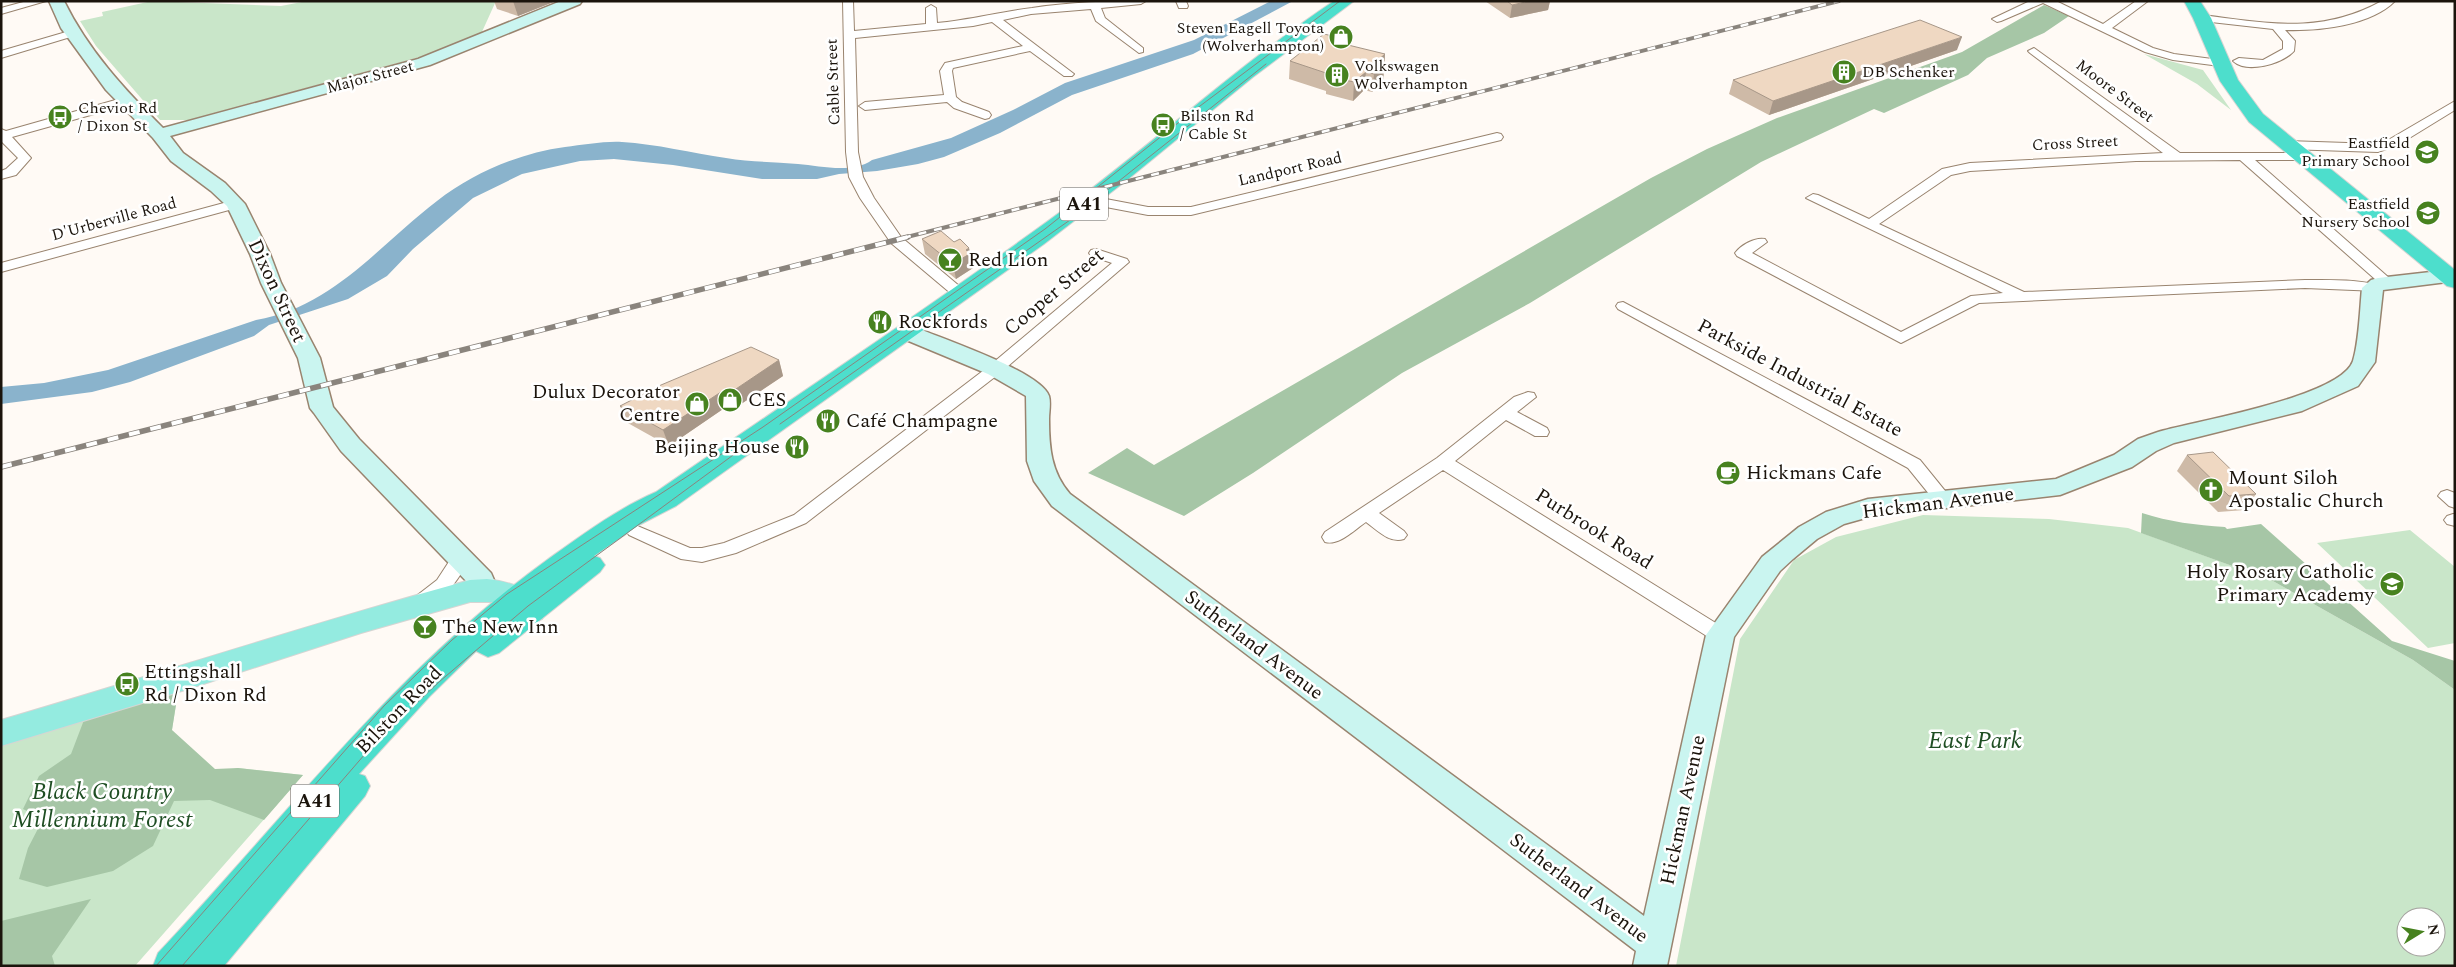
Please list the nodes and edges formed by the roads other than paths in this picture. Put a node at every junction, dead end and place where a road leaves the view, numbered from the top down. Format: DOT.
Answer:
graph roads {
  1 [pos="41,1"];
  2 [pos="56,1"];
  3 [pos="575,1"];
  4 [pos="848,1"];
  5 [pos="1008,1"];
  6 [pos="1141,1"];
  7 [pos="1346,1"];
  8 [pos="2040,1"];
  9 [pos="2047,1"];
  10 [pos="2143,1"];
  11 [pos="2192,1"];
  12 [pos="2390,1"];
  13 [pos="1094,5"];
  14 [pos="931,8"];
  15 [pos="1,11"];
  16 [pos="1014,13"];
  17 [pos="2202,18"];
  18 [pos="994,19"];
  19 [pos="1997,19"];
  20 [pos="2276,26"];
  21 [pos="932,27"];
  22 [pos="2104,28"];
  23 [pos="73,33"];
  24 [pos="849,35"];
  25 [pos="1151,46"];
  26 [pos="1031,47"];
  27 [pos="2034,51"];
  28 [pos="1,55"];
  29 [pos="2229,62"];
  30 [pos="1080,69"];
  31 [pos="950,98"];
  32 [pos="126,101"];
  33 [pos="2455,105"];
  34 [pos="865,107"];
  35 [pos="997,108"];
  36 [pos="985,115"];
  37 [pos="971,122"];
  38 [pos="159,134"];
  39 [pos="2,135"];
  40 [pos="1497,137"];
  41 [pos="2293,151"];
  42 [pos="2177,157"];
  43 [pos="2244,157"];
  44 [pos="1,175"];
  45 [pos="1813,198"];
  46 [pos="1090,200"];
  47 [pos="236,204"];
  48 [pos="1869,225"];
  49 [pos="1760,242"];
  50 [pos="1096,253"];
  51 [pos="1,268"];
  52 [pos="2453,276"];
  53 [pos="2381,286"];
  54 [pos="960,293"];
  55 [pos="2022,297"];
  56 [pos="1623,306"];
  57 [pos="907,332"];
  58 [pos="994,370"];
  59 [pos="1528,397"];
  60 [pos="1506,412"];
  61 [pos="1541,432"];
  62 [pos="1443,462"];
  63 [pos="666,499"];
  64 [pos="1944,500"];
  65 [pos="1367,514"];
  66 [pos="635,531"];
  67 [pos="1398,535"];
  68 [pos="1331,537"];
  69 [pos="461,559"];
  70 [pos="511,599"];
  71 [pos="419,604"];
  72 [pos="1720,635"];
  73 [pos="1,733"];
  74 [pos="1652,955"];
  75 [pos="172,966"];
  76 [pos="200,966"];
  1 -- 15 [label="street"];
  2 -- 23 [label="street, Dixon Street"];
  3 -- 38 [label="street, Major Street"];
  4 -- 24 [label="street, Cable Street"];
  5 -- 16 [label="street"];
  6 -- 13 [label="street"];
  7 -- 46 [label="highway, Bilston Road / A41"];
  8 -- 19 [label="street"];
  9 -- 22 [label="street"];
  10 -- 22 [label="street"];
  11 -- 17 [label="highway"];
  12 -- 20 [label="street"];
  13 -- 16 [label="street"];
  13 -- 25 [label="street"];
  14 -- 21 [label="street"];
  16 -- 18 [label="street"];
  17 -- 20 [label="street"];
  17 -- 29 [label="highway"];
  18 -- 21 [label="street"];
  18 -- 26 [label="street"];
  20 -- 29 [label="street"];
  21 -- 24 [label="street"];
  22 -- 29 [label="street"];
  23 -- 28 [label="street"];
  23 -- 32 [label="street, Dixon Street"];
  24 -- 54 [label="street, Cable Street"];
  26 -- 30 [label="street"];
  26 -- 31 [label="street"];
  27 -- 42 [label="street, Moore Street"];
  29 -- 41 [label="highway"];
  31 -- 34 [label="street"];
  31 -- 36 [label="street"];
  32 -- 38 [label="street, Dixon Street"];
  32 -- 39 [label="street"];
  33 -- 41 [label="street, Cross Street"];
  35 -- 36 [label="street"];
  36 -- 37 [label="street"];
  38 -- 47 [label="street, Dixon Street"];
  39 -- 44 [label="street"];
  40 -- 46 [label="street, Landport Road"];
  41 -- 43 [label="street, Cross Street"];
  41 -- 52 [label="highway"];
  42 -- 43 [label="street, Cross Street"];
  42 -- 48 [label="street, Cross Street"];
  43 -- 53 [label="street"];
  45 -- 48 [label="street"];
  46 -- 54 [label="highway, Bilston Road / A41"];
  47 -- 51 [label="street, D'Urberville Road"];
  47 -- 69 [label="street, Dixon Street"];
  48 -- 55 [label="street"];
  49 -- 55 [label="street"];
  50 -- 58 [label="street, Cooper Street"];
  52 -- 53 [label="street"];
  53 -- 55 [label="street"];
  53 -- 64 [label="street, Hickman Avenue"];
  54 -- 57 [label="highway, Bilston Road / A41"];
  56 -- 64 [label="street, Parkside Industrial Estate"];
  57 -- 58 [label="street, Sutherland Avenue"];
  57 -- 63 [label="highway, Bilston Road / A41"];
  58 -- 66 [label="street, Cooper Street"];
  58 -- 74 [label="street, Sutherland Avenue"];
  59 -- 60 [label="street"];
  60 -- 61 [label="street"];
  60 -- 62 [label="street"];
  62 -- 65 [label="street"];
  62 -- 72 [label="street, Purbrook Road"];
  63 -- 66 [label="highway, Bilston Road / A41"];
  63 -- 70 [label="highway, Bilston Road / A41"];
  64 -- 72 [label="street, Hickman Avenue"];
  65 -- 67 [label="street"];
  65 -- 68 [label="street"];
  66 -- 70 [label="highway, Bilston Road / A41"];
  69 -- 70 [label="street, Dixon Street"];
  69 -- 71 [label="street"];
  70 -- 71 [label="main road"];
  70 -- 75 [label="highway, Bilston Road / A41"];
  70 -- 76 [label="highway, Bilston Road / A41"];
  71 -- 73 [label="main road"];
  72 -- 74 [label="street, Hickman Avenue"];
}
